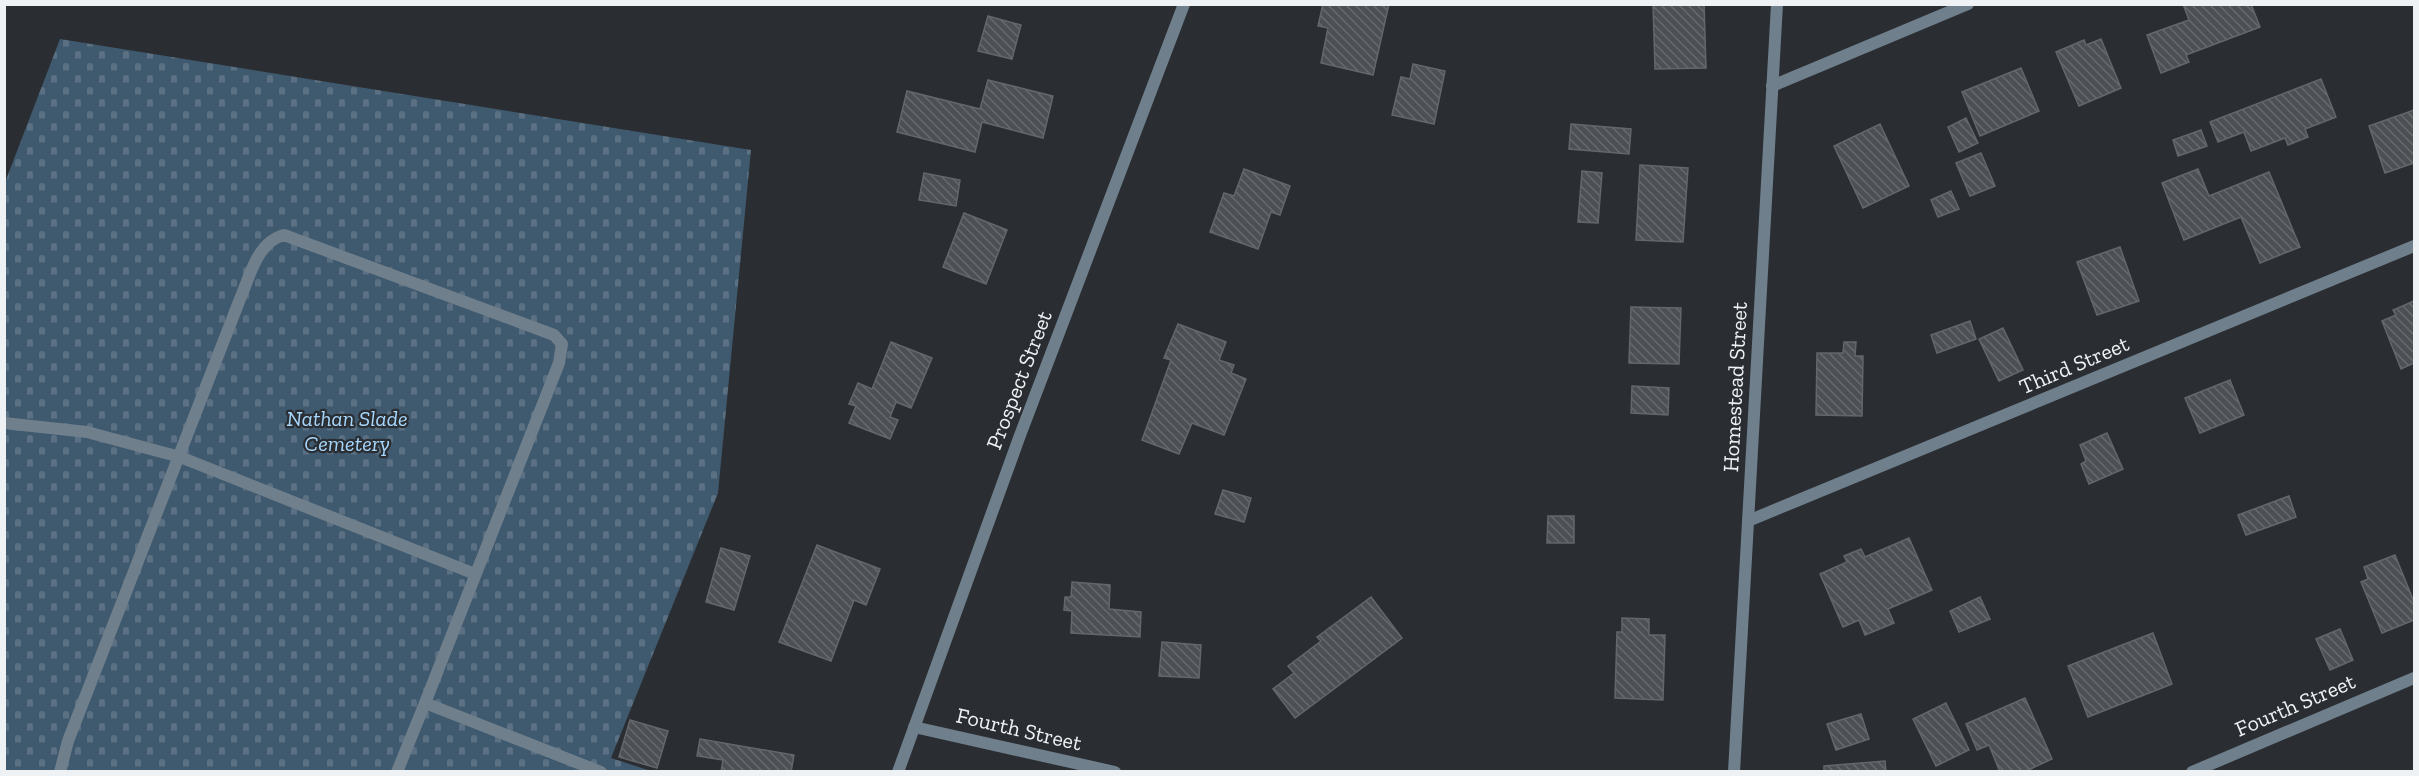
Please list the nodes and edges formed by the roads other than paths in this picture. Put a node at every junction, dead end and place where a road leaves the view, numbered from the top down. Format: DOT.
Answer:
graph roads {
  1 [pos="1184,4"];
  2 [pos="1777,4"];
  3 [pos="1968,4"];
  4 [pos="1772,86"];
  5 [pos="2415,246"];
  6 [pos="4,423"];
  7 [pos="180,457"];
  8 [pos="1748,521"];
  9 [pos="475,574"];
  10 [pos="2415,678"];
  11 [pos="425,703"];
  12 [pos="914,727"];
  13 [pos="60,771"];
  14 [pos="397,771"];
  15 [pos="601,771"];
  16 [pos="898,771"];
  17 [pos="1115,771"];
  18 [pos="1734,771"];
  19 [pos="2192,771"];
  1 -- 12 [label="street, Prospect Street"];
  2 -- 4 [label="street, Homestead Street"];
  3 -- 4 [label="street"];
  4 -- 8 [label="street, Homestead Street"];
  5 -- 8 [label="street, Third Street"];
  6 -- 7 [label="street"];
  7 -- 9 [label="street"];
  7 -- 9 [label="street"];
  7 -- 13 [label="street"];
  8 -- 18 [label="street, Homestead Street"];
  9 -- 11 [label="street"];
  10 -- 19 [label="street, Fourth Street"];
  11 -- 14 [label="street"];
  11 -- 15 [label="street"];
  12 -- 16 [label="street, Prospect Street"];
  12 -- 17 [label="street, Fourth Street"];
}
